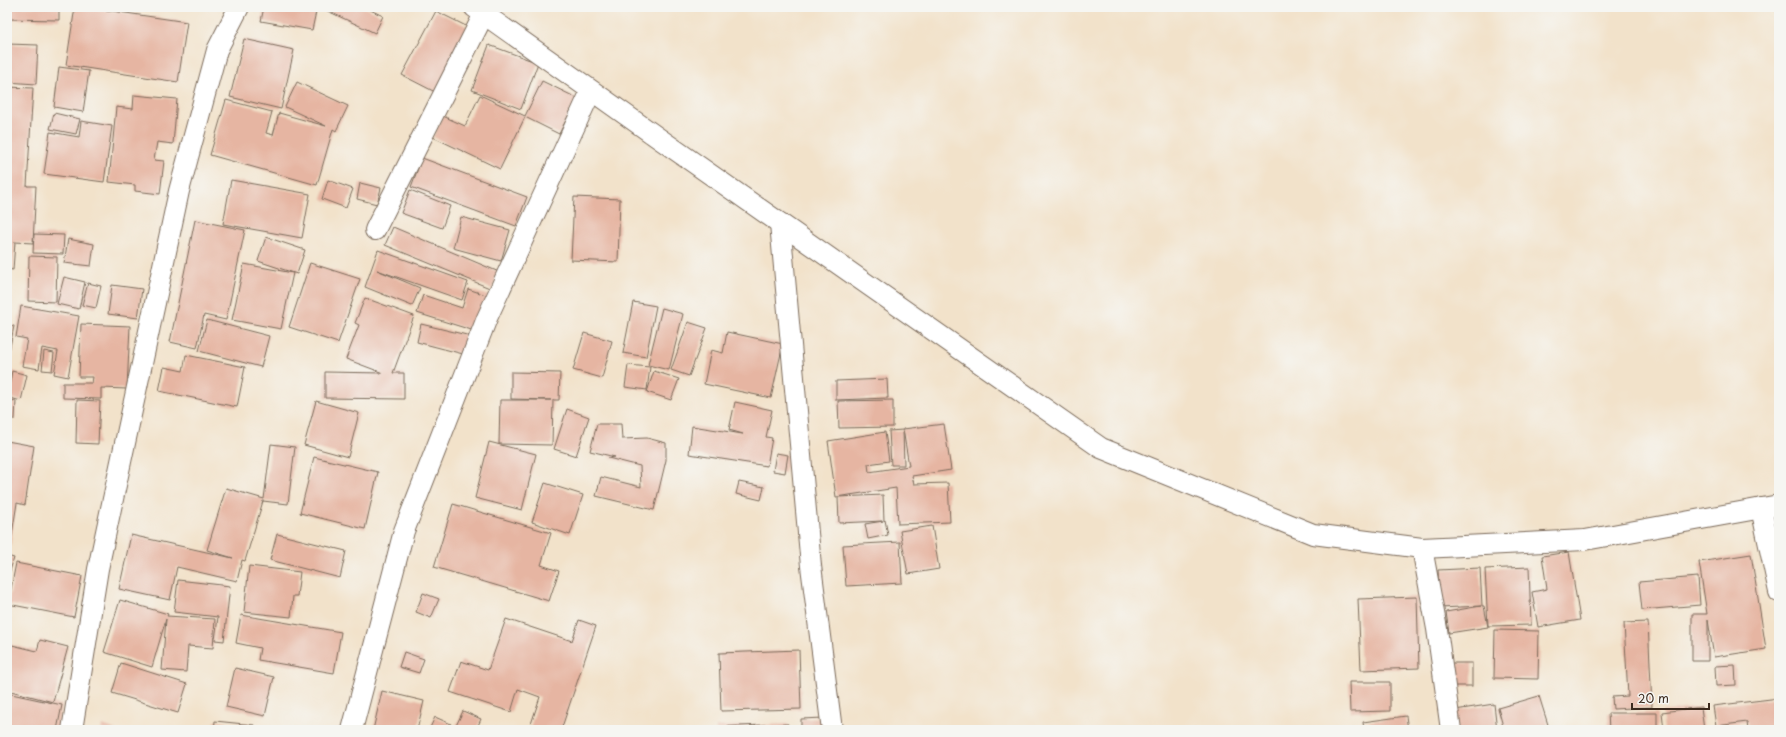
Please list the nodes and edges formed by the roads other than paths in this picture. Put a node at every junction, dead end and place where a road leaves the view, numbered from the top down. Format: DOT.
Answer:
graph roads {
  1 [pos="239,7"];
  2 [pos="479,10"];
  3 [pos="591,91"];
  4 [pos="780,223"];
  5 [pos="375,230"];
  6 [pos="1770,506"];
  7 [pos="1422,548"];
  8 [pos="1779,592"];
  9 [pos="72,730"];
  10 [pos="352,730"];
  11 [pos="832,730"];
  12 [pos="1451,730"];
  1 -- 9 [label="street"];
  2 -- 3 [label="street"];
  2 -- 5 [label="street"];
  3 -- 4 [label="street"];
  3 -- 10 [label="street"];
  4 -- 7 [label="street"];
  4 -- 11 [label="street"];
  6 -- 7 [label="street"];
  6 -- 8 [label="street"];
  7 -- 12 [label="street"];
}
